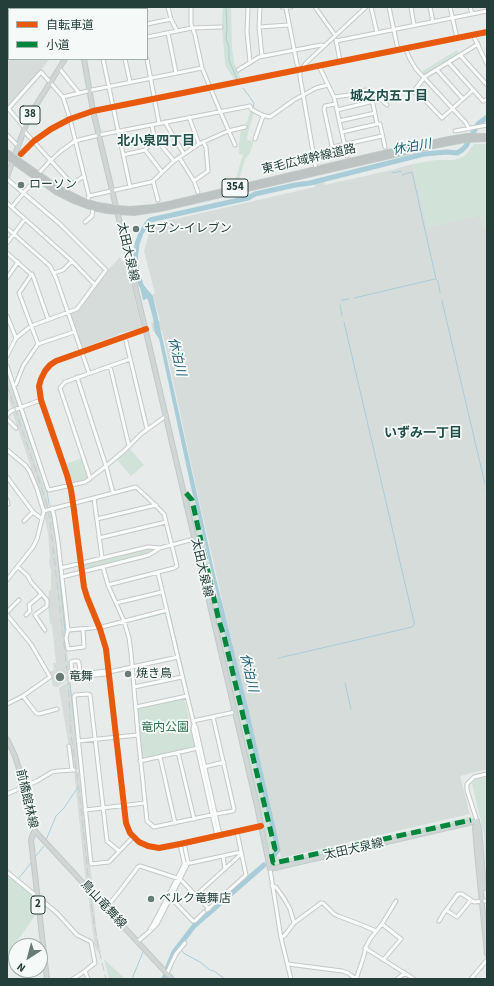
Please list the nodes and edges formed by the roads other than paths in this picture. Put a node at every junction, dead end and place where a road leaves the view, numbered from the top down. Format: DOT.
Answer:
graph roads {
  1 [pos="168,7"];
  2 [pos="191,7"];
  3 [pos="248,7"];
  4 [pos="260,7"];
  5 [pos="282,7"];
  6 [pos="291,7"];
  7 [pos="315,7"];
  8 [pos="366,7"];
  9 [pos="371,7"];
  10 [pos="389,7"];
  11 [pos="411,7"];
  12 [pos="430,7"];
  13 [pos="450,7"];
  14 [pos="470,7"];
  15 [pos="286,8"];
  16 [pos="487,11"];
  17 [pos="472,14"];
  18 [pos="452,18"];
  19 [pos="171,19"];
  20 [pos="433,22"];
  21 [pos="148,24"];
  22 [pos="289,25"];
  23 [pos="414,25"];
  24 [pos="221,27"];
  25 [pos="259,27"];
  26 [pos="192,28"];
  27 [pos="394,29"];
  28 [pos="177,31"];
  29 [pos="487,32"];
  30 [pos="168,33"];
  31 [pos="377,33"];
  32 [pos="473,35"];
  33 [pos="334,36"];
  34 [pos="148,37"];
  35 [pos="457,38"];
  36 [pos="336,41"];
  37 [pos="478,44"];
  38 [pos="324,46"];
  39 [pos="405,48"];
  40 [pos="294,50"];
  41 [pos="398,50"];
  42 [pos="460,55"];
  43 [pos="262,56"];
  44 [pos="64,60"];
  45 [pos="84,60"];
  46 [pos="103,60"];
  47 [pos="125,60"];
  48 [pos="147,60"];
  49 [pos="250,62"];
  50 [pos="340,62"];
  51 [pos="449,63"];
  52 [pos="487,64"];
  53 [pos="319,66"];
  54 [pos="59,68"];
  55 [pos="202,68"];
  56 [pos="300,69"];
  57 [pos="238,70"];
  58 [pos="437,70"];
  59 [pos="176,73"];
  60 [pos="424,78"];
  61 [pos="150,79"];
  62 [pos="50,82"];
  63 [pos="130,82"];
  64 [pos="328,84"];
  65 [pos="487,85"];
  66 [pos="109,87"];
  67 [pos="210,88"];
  68 [pos="473,90"];
  69 [pos="90,91"];
  70 [pos="79,94"];
  71 [pos="303,95"];
  72 [pos="63,97"];
  73 [pos="334,97"];
  74 [pos="155,99"];
  75 [pos="463,99"];
  76 [pos="487,99"];
  77 [pos="372,101"];
  78 [pos="335,104"];
  79 [pos="387,105"];
  80 [pos="112,107"];
  81 [pos="8,108"];
  82 [pos="452,108"];
  83 [pos="337,110"];
  84 [pos="94,111"];
  85 [pos="220,111"];
  86 [pos="375,112"];
  87 [pos="263,116"];
  88 [pos="70,118"];
  89 [pos="189,118"];
  90 [pos="339,121"];
  91 [pos="165,122"];
  92 [pos="159,123"];
  93 [pos="378,124"];
  94 [pos="152,125"];
  95 [pos="487,125"];
  96 [pos="245,127"];
  97 [pos="25,129"];
  98 [pos="470,129"];
  99 [pos="228,131"];
  100 [pos="455,131"];
  101 [pos="118,132"];
  102 [pos="342,132"];
  103 [pos="7,135"];
  104 [pos="99,135"];
  105 [pos="382,136"];
  106 [pos="487,136"];
  107 [pos="154,137"];
  108 [pos="476,138"];
  109 [pos="255,139"];
  110 [pos="487,139"];
  111 [pos="34,141"];
  112 [pos="76,141"];
  113 [pos="203,142"];
  114 [pos="16,144"];
  115 [pos="199,144"];
  116 [pos="345,145"];
  117 [pos="235,146"];
  118 [pos="385,147"];
  119 [pos="145,150"];
  120 [pos="7,152"];
  121 [pos="21,154"];
  122 [pos="184,154"];
  123 [pos="123,156"];
  124 [pos="347,156"];
  125 [pos="7,157"];
  126 [pos="179,157"];
  127 [pos="13,159"];
  128 [pos="51,160"];
  129 [pos="174,160"];
  130 [pos="316,171"];
  131 [pos="162,172"];
  132 [pos="37,176"];
  133 [pos="84,176"];
  134 [pos="7,177"];
  135 [pos="153,181"];
  136 [pos="194,181"];
  137 [pos="72,184"];
  138 [pos="130,187"];
  139 [pos="64,191"];
  140 [pos="113,191"];
  141 [pos="24,192"];
  142 [pos="198,192"];
  143 [pos="89,196"];
  144 [pos="158,200"];
  145 [pos="87,202"];
  146 [pos="7,203"];
  147 [pos="12,207"];
  148 [pos="93,208"];
  149 [pos="118,210"];
  150 [pos="25,219"];
  151 [pos="85,222"];
  152 [pos="7,228"];
  153 [pos="14,234"];
  154 [pos="7,243"];
  155 [pos="7,253"];
  156 [pos="72,261"];
  157 [pos="18,262"];
  158 [pos="54,273"];
  159 [pos="32,274"];
  160 [pos="7,278"];
  161 [pos="95,285"];
  162 [pos="68,313"];
  163 [pos="7,316"];
  164 [pos="48,319"];
  165 [pos="31,326"];
  166 [pos="146,329"];
  167 [pos="74,332"];
  168 [pos="125,337"];
  169 [pos="16,338"];
  170 [pos="38,344"];
  171 [pos="8,351"];
  172 [pos="81,352"];
  173 [pos="7,356"];
  174 [pos="130,359"];
  175 [pos="7,366"];
  176 [pos="110,366"];
  177 [pos="89,373"];
  178 [pos="77,377"];
  179 [pos="14,385"];
  180 [pos="41,400"];
  181 [pos="21,408"];
  182 [pos="7,414"];
  183 [pos="166,416"];
  184 [pos="7,419"];
  185 [pos="16,428"];
  186 [pos="147,429"];
  187 [pos="129,446"];
  188 [pos="7,450"];
  189 [pos="106,466"];
  190 [pos="7,477"];
  191 [pos="90,478"];
  192 [pos="70,486"];
  193 [pos="113,493"];
  194 [pos="94,498"];
  195 [pos="73,503"];
  196 [pos="156,505"];
  197 [pos="52,508"];
  198 [pos="44,511"];
  199 [pos="33,512"];
  200 [pos="42,519"];
  201 [pos="97,519"];
  202 [pos="24,521"];
  203 [pos="166,522"];
  204 [pos="99,538"];
  205 [pos="194,539"];
  206 [pos="172,545"];
  207 [pos="160,548"];
  208 [pos="102,558"];
  209 [pos="81,563"];
  210 [pos="18,567"];
  211 [pos="103,567"];
  212 [pos="61,568"];
  213 [pos="82,572"];
  214 [pos="158,573"];
  215 [pos="62,576"];
  216 [pos="7,580"];
  217 [pos="108,585"];
  218 [pos="162,592"];
  219 [pos="42,594"];
  220 [pos="19,600"];
  221 [pos="116,603"];
  222 [pos="167,610"];
  223 [pos="7,612"];
  224 [pos="7,615"];
  225 [pos="26,616"];
  226 [pos="124,621"];
  227 [pos="100,627"];
  228 [pos="83,629"];
  229 [pos="45,630"];
  230 [pos="68,630"];
  231 [pos="178,657"];
  232 [pos="133,667"];
  233 [pos="109,672"];
  234 [pos="182,677"];
  235 [pos="134,687"];
  236 [pos="23,696"];
  237 [pos="187,696"];
  238 [pos="7,704"];
  239 [pos="136,707"];
  240 [pos="57,710"];
  241 [pos="235,712"];
  242 [pos="213,717"];
  243 [pos="193,723"];
  244 [pos="138,735"];
  245 [pos="116,737"];
  246 [pos="7,740"];
  247 [pos="95,740"];
  248 [pos="78,741"];
  249 [pos="69,746"];
  250 [pos="199,748"];
  251 [pos="178,752"];
  252 [pos="160,757"];
  253 [pos="140,761"];
  254 [pos="224,762"];
  255 [pos="203,767"];
  256 [pos="487,774"];
  257 [pos="24,786"];
  258 [pos="7,794"];
  259 [pos="145,803"];
  260 [pos="124,806"];
  261 [pos="103,808"];
  262 [pos="85,810"];
  263 [pos="214,815"];
  264 [pos="194,819"];
  265 [pos="477,821"];
  266 [pos="175,823"];
  267 [pos="261,826"];
  268 [pos="35,831"];
  269 [pos="237,832"];
  270 [pos="219,835"];
  271 [pos="133,837"];
  272 [pos="184,843"];
  273 [pos="180,844"];
  274 [pos="119,851"];
  275 [pos="242,854"];
  276 [pos="222,856"];
  277 [pos="186,864"];
  278 [pos="225,869"];
  279 [pos="270,869"];
  280 [pos="7,872"];
  281 [pos="483,876"];
  282 [pos="179,879"];
  283 [pos="272,886"];
  284 [pos="196,895"];
  285 [pos="37,897"];
  286 [pos="169,897"];
  287 [pos="471,900"];
  288 [pos="396,901"];
  289 [pos="483,901"];
  290 [pos="106,908"];
  291 [pos="206,910"];
  292 [pos="446,910"];
  293 [pos="439,922"];
  294 [pos="294,923"];
  295 [pos="382,924"];
  296 [pos="487,925"];
  297 [pos="376,931"];
  298 [pos="282,938"];
  299 [pos="137,942"];
  300 [pos="185,943"];
  301 [pos="365,948"];
  302 [pos="487,954"];
  303 [pos="384,959"];
  304 [pos="487,960"];
  305 [pos="288,964"];
  306 [pos="85,971"];
  307 [pos="166,973"];
  308 [pos="405,973"];
  309 [pos="47,979"];
  310 [pos="73,979"];
  311 [pos="88,979"];
  312 [pos="172,979"];
  313 [pos="291,979"];
  314 [pos="356,979"];
  315 [pos="397,979"];
  316 [pos="414,979"];
  317 [pos="471,979"];
  1 -- 19 [label="street"];
  2 -- 26 [label="street"];
  3 -- 49 [label="street"];
  4 -- 25 [label="street"];
  5 -- 15 [label="street"];
  6 -- 15 [label="street"];
  7 -- 33 [label="street"];
  8 -- 33 [label="street"];
  9 -- 31 [label="street"];
  10 -- 27 [label="street"];
  11 -- 23 [label="street"];
  12 -- 20 [label="street"];
  13 -- 18 [label="street"];
  14 -- 17 [label="street"];
  15 -- 22 [label="street"];
  16 -- 17 [label="street"];
  17 -- 18 [label="street"];
  18 -- 20 [label="street"];
  18 -- 35 [label="street"];
  19 -- 21 [label="street"];
  19 -- 28 [label="street"];
  20 -- 23 [label="street"];
  22 -- 25 [label="street"];
  22 -- 40 [label="street"];
  23 -- 27 [label="street"];
  24 -- 26 [label="street"];
  25 -- 43 [label="street"];
  26 -- 28 [label="street"];
  26 -- 55 [label="street"];
  27 -- 31 [label="street"];
  27 -- 41 [label="street"];
  28 -- 30 [label="street"];
  29 -- 32 [label="street"];
  30 -- 34 [label="street"];
  30 -- 59 [label="street"];
  31 -- 36 [label="street"];
  32 -- 35 [label="street"];
  32 -- 37 [label="street"];
  33 -- 36 [label="street"];
  33 -- 38 [label="street"];
  35 -- 39 [label="street"];
  36 -- 50 [label="street"];
  37 -- 42 [label="street"];
  37 -- 52 [label="street"];
  38 -- 40 [label="street"];
  38 -- 56 [label="street"];
  39 -- 41 [label="street"];
  39 -- 60 [label="street"];
  40 -- 43 [label="street"];
  40 -- 56 [label="street"];
  41 -- 50 [label="street"];
  42 -- 51 [label="street"];
  42 -- 65 [label="street"];
  43 -- 49 [label="street"];
  44 -- 54 [label="main road, 38"];
  45 -- 69 [label="main road, 太田大泉線"];
  46 -- 66 [label="street"];
  47 -- 63 [label="street"];
  48 -- 61 [label="street"];
  49 -- 57 [label="street"];
  50 -- 53 [label="street"];
  51 -- 58 [label="street"];
  51 -- 68 [label="street"];
  53 -- 56 [label="street"];
  53 -- 64 [label="street"];
  54 -- 62 [label="main road, 38"];
  54 -- 70 [label="street"];
  55 -- 59 [label="street"];
  55 -- 67 [label="street"];
  56 -- 67 [label="street"];
  56 -- 71 [label="street"];
  58 -- 60 [label="street"];
  58 -- 75 [label="street"];
  59 -- 61 [label="street"];
  60 -- 82 [label="street"];
  60 -- 82 [label="street"];
  61 -- 63 [label="street"];
  61 -- 74 [label="street"];
  62 -- 72 [label="street"];
  62 -- 81 [label="street"];
  62 -- 97 [label="main road, 38"];
  63 -- 66 [label="street"];
  64 -- 71 [label="street"];
  64 -- 73 [label="street"];
  66 -- 69 [label="street"];
  66 -- 80 [label="street"];
  67 -- 74 [label="street"];
  67 -- 85 [label="street"];
  68 -- 75 [label="street"];
  68 -- 76 [label="street"];
  69 -- 70 [label="street"];
  69 -- 84 [label="main road, 太田大泉線"];
  70 -- 72 [label="street"];
  71 -- 87 [label="street"];
  71 -- 130 [label="street"];
  72 -- 88 [label="street"];
  73 -- 77 [label="street"];
  73 -- 78 [label="street"];
  74 -- 80 [label="street"];
  74 -- 92 [label="street"];
  75 -- 82 [label="street"];
  77 -- 79 [label="street"];
  77 -- 83 [label="street"];
  77 -- 86 [label="street"];
  78 -- 83 [label="street"];
  78 -- 116 [label="street"];
  80 -- 84 [label="street"];
  80 -- 101 [label="street"];
  81 -- 97 [label="street"];
  82 -- 98 [label="street"];
  83 -- 90 [label="street"];
  84 -- 88 [label="street"];
  84 -- 104 [label="main road, 太田大泉線"];
  85 -- 87 [label="street"];
  85 -- 89 [label="street"];
  85 -- 99 [label="street"];
  86 -- 90 [label="street"];
  86 -- 93 [label="street"];
  87 -- 109 [label="street"];
  88 -- 111 [label="street"];
  88 -- 112 [label="street"];
  89 -- 91 [label="street"];
  89 -- 115 [label="street"];
  90 -- 102 [label="street"];
  91 -- 92 [label="street"];
  91 -- 122 [label="street"];
  92 -- 94 [label="street"];
  93 -- 102 [label="street"];
  93 -- 105 [label="street"];
  94 -- 101 [label="street"];
  94 -- 107 [label="street"];
  95 -- 98 [label="street"];
  96 -- 99 [label="street"];
  97 -- 111 [label="street"];
  97 -- 127 [label="main road, 38"];
  98 -- 100 [label="street"];
  99 -- 113 [label="street"];
  99 -- 117 [label="street"];
  101 -- 104 [label="street"];
  101 -- 123 [label="street"];
  102 -- 116 [label="street"];
  103 -- 114 [label="street"];
  104 -- 112 [label="street"];
  104 -- 140 [label="main road, 太田大泉線"];
  105 -- 116 [label="street"];
  105 -- 118 [label="street"];
  106 -- 108 [label="highway, 東毛広域幹線道路 / 354"];
  107 -- 119 [label="street"];
  107 -- 129 [label="street"];
  108 -- 110 [label="highway, 東毛広域幹線道路 / 354"];
  108 -- 130 [label="highway, 東毛広域幹線道路 / 354"];
  111 -- 121 [label="street"];
  111 -- 128 [label="street"];
  112 -- 128 [label="street"];
  112 -- 133 [label="street"];
  113 -- 115 [label="street"];
  113 -- 136 [label="street"];
  115 -- 122 [label="street"];
  116 -- 124 [label="street"];
  119 -- 123 [label="street"];
  119 -- 131 [label="street"];
  120 -- 127 [label="highway, 東毛広域幹線道路 / 354"];
  122 -- 126 [label="street"];
  123 -- 138 [label="street"];
  125 -- 127 [label="highway, 東毛広域幹線道路 / 354"];
  126 -- 129 [label="street"];
  126 -- 136 [label="street"];
  127 -- 132 [label="highway, 東毛広域幹線道路 / 354"];
  127 -- 134 [label="main road, 38"];
  128 -- 132 [label="street"];
  128 -- 137 [label="street"];
  129 -- 131 [label="street"];
  130 -- 149 [label="highway, 東毛広域幹線道路 / 354"];
  131 -- 135 [label="street"];
  132 -- 139 [label="highway, 東毛広域幹線道路 / 354"];
  132 -- 141 [label="street"];
  132 -- 148 [label="highway, 東毛広域幹線道路 / 354"];
  133 -- 137 [label="street"];
  133 -- 143 [label="street"];
  134 -- 141 [label="street"];
  135 -- 138 [label="street"];
  135 -- 144 [label="street"];
  136 -- 142 [label="street"];
  137 -- 139 [label="street"];
  138 -- 140 [label="street"];
  139 -- 145 [label="highway, 東毛広域幹線道路 / 354"];
  140 -- 143 [label="street"];
  140 -- 149 [label="main road, 太田大泉線"];
  141 -- 147 [label="street"];
  141 -- 161 [label="street"];
  143 -- 145 [label="street"];
  145 -- 149 [label="highway, 東毛広域幹線道路 / 354"];
  146 -- 147 [label="street"];
  147 -- 150 [label="street"];
  148 -- 149 [label="highway, 東毛広域幹線道路 / 354"];
  148 -- 151 [label="street"];
  149 -- 166 [label="main road, 太田大泉線"];
  150 -- 153 [label="street"];
  150 -- 156 [label="street"];
  152 -- 153 [label="street"];
  153 -- 154 [label="street"];
  153 -- 158 [label="street"];
  155 -- 157 [label="street"];
  156 -- 158 [label="street"];
  156 -- 161 [label="street"];
  157 -- 159 [label="street"];
  157 -- 160 [label="street"];
  158 -- 162 [label="street"];
  159 -- 164 [label="street"];
  159 -- 165 [label="street"];
  161 -- 162 [label="street"];
  162 -- 164 [label="street"];
  162 -- 167 [label="street"];
  163 -- 169 [label="street"];
  164 -- 165 [label="street"];
  165 -- 169 [label="street"];
  165 -- 170 [label="street"];
  166 -- 168 [label="street"];
  166 -- 183 [label="main road, 太田大泉線"];
  167 -- 170 [label="street"];
  167 -- 172 [label="street"];
  168 -- 172 [label="street"];
  168 -- 174 [label="street"];
  169 -- 171 [label="street"];
  170 -- 179 [label="street"];
  171 -- 173 [label="street"];
  172 -- 177 [label="street"];
  172 -- 180 [label="street"];
  174 -- 176 [label="street"];
  174 -- 186 [label="street"];
  175 -- 179 [label="street"];
  176 -- 177 [label="street"];
  176 -- 187 [label="street"];
  177 -- 178 [label="street"];
  178 -- 189 [label="street"];
  178 -- 191 [label="street"];
  179 -- 181 [label="street"];
  180 -- 181 [label="street"];
  180 -- 192 [label="street"];
  181 -- 182 [label="street"];
  181 -- 192 [label="street"];
  183 -- 186 [label="street"];
  183 -- 205 [label="main road, 太田大泉線"];
  184 -- 185 [label="street"];
  186 -- 187 [label="street"];
  187 -- 189 [label="street"];
  188 -- 198 [label="street"];
  189 -- 191 [label="street"];
  189 -- 193 [label="street"];
  190 -- 199 [label="street"];
  191 -- 192 [label="street"];
  192 -- 195 [label="street"];
  193 -- 194 [label="street"];
  193 -- 196 [label="street"];
  194 -- 195 [label="street"];
  194 -- 201 [label="street"];
  195 -- 197 [label="street"];
  195 -- 209 [label="street"];
  196 -- 201 [label="street"];
  196 -- 203 [label="street"];
  197 -- 198 [label="street"];
  197 -- 212 [label="street"];
  198 -- 200 [label="street"];
  199 -- 200 [label="street"];
  199 -- 202 [label="street"];
  200 -- 210 [label="street"];
  201 -- 204 [label="street"];
  203 -- 204 [label="street"];
  203 -- 206 [label="street"];
  204 -- 208 [label="street"];
  205 -- 206 [label="street"];
  205 -- 241 [label="main road, 太田大泉線"];
  206 -- 207 [label="street"];
  206 -- 214 [label="street"];
  207 -- 208 [label="street"];
  207 -- 211 [label="street"];
  208 -- 209 [label="street"];
  209 -- 212 [label="street"];
  209 -- 213 [label="street"];
  210 -- 216 [label="street"];
  210 -- 219 [label="street"];
  211 -- 213 [label="street"];
  211 -- 217 [label="street"];
  212 -- 215 [label="street"];
  213 -- 215 [label="street"];
  213 -- 227 [label="street"];
  214 -- 217 [label="street"];
  214 -- 218 [label="street"];
  215 -- 230 [label="street"];
  217 -- 221 [label="street"];
  218 -- 221 [label="street"];
  218 -- 222 [label="street"];
  219 -- 225 [label="street"];
  219 -- 229 [label="street"];
  220 -- 223 [label="street"];
  221 -- 226 [label="street"];
  222 -- 226 [label="street"];
  222 -- 231 [label="street"];
  224 -- 236 [label="street"];
  226 -- 227 [label="street"];
  226 -- 232 [label="street"];
  227 -- 228 [label="street"];
  227 -- 233 [label="street"];
  228 -- 230 [label="street"];
  228 -- 230 [label="street"];
  231 -- 232 [label="street"];
  231 -- 234 [label="street"];
  232 -- 233 [label="street"];
  232 -- 235 [label="street"];
  233 -- 233 [label="street"];
  233 -- 245 [label="street"];
  234 -- 235 [label="street"];
  234 -- 237 [label="street"];
  235 -- 239 [label="street"];
  236 -- 238 [label="street"];
  236 -- 240 [label="street"];
  237 -- 239 [label="street"];
  237 -- 243 [label="street"];
  239 -- 244 [label="street"];
  241 -- 242 [label="street"];
  241 -- 267 [label="main road, 太田大泉線"];
  242 -- 243 [label="street"];
  242 -- 254 [label="street"];
  243 -- 250 [label="street"];
  244 -- 245 [label="street"];
  244 -- 253 [label="street"];
  245 -- 247 [label="street"];
  245 -- 260 [label="street"];
  246 -- 257 [label="main road, 前橋館林線 / 2"];
  247 -- 248 [label="street"];
  247 -- 248 [label="street"];
  247 -- 261 [label="street"];
  248 -- 262 [label="street"];
  249 -- 257 [label="street"];
  250 -- 251 [label="street"];
  250 -- 255 [label="street"];
  251 -- 252 [label="street"];
  251 -- 264 [label="street"];
  252 -- 253 [label="street"];
  252 -- 266 [label="street"];
  253 -- 259 [label="street"];
  254 -- 255 [label="street"];
  254 -- 263 [label="street"];
  255 -- 263 [label="street"];
  256 -- 265 [label="street"];
  257 -- 258 [label="street"];
  257 -- 268 [label="main road, 前橋館林線 / 2"];
  259 -- 260 [label="street"];
  259 -- 266 [label="street"];
  260 -- 261 [label="street"];
  260 -- 271 [label="street"];
  261 -- 262 [label="street"];
  261 -- 274 [label="street"];
  262 -- 274 [label="street"];
  263 -- 264 [label="street"];
  263 -- 270 [label="street"];
  264 -- 266 [label="street"];
  265 -- 279 [label="main road, 太田大泉線"];
  265 -- 281 [label="main road"];
  267 -- 269 [label="street"];
  267 -- 279 [label="main road, 太田大泉線"];
  268 -- 285 [label="main road, 前橋館林線 / 2"];
  268 -- 290 [label="main road, 鳥山竜舞線"];
  269 -- 270 [label="street"];
  269 -- 275 [label="street"];
  270 -- 272 [label="street"];
  271 -- 273 [label="street"];
  271 -- 274 [label="street"];
  272 -- 273 [label="street"];
  272 -- 277 [label="street"];
  273 -- 277 [label="street"];
  275 -- 276 [label="street"];
  275 -- 278 [label="street"];
  275 -- 291 [label="street"];
  276 -- 277 [label="street"];
  276 -- 278 [label="street"];
  277 -- 282 [label="street"];
  278 -- 284 [label="street"];
  279 -- 283 [label="street"];
  280 -- 285 [label="street"];
  281 -- 289 [label="main road"];
  282 -- 284 [label="street"];
  282 -- 286 [label="street"];
  282 -- 290 [label="street"];
  283 -- 294 [label="street"];
  283 -- 298 [label="street"];
  284 -- 291 [label="street"];
  285 -- 306 [label="street"];
  285 -- 309 [label="main road, 前橋館林線 / 2"];
  286 -- 291 [label="street"];
  286 -- 299 [label="street"];
  287 -- 289 [label="street"];
  287 -- 292 [label="street"];
  287 -- 292 [label="street"];
  288 -- 295 [label="street"];
  289 -- 296 [label="main road"];
  289 -- 302 [label="main road"];
  290 -- 299 [label="main road, 鳥山竜舞線"];
  292 -- 293 [label="street"];
  294 -- 297 [label="street"];
  294 -- 298 [label="street"];
  295 -- 297 [label="street"];
  295 -- 303 [label="street"];
  297 -- 301 [label="street"];
  298 -- 305 [label="street"];
  299 -- 307 [label="main road, 鳥山竜舞線"];
  300 -- 307 [label="street"];
  301 -- 303 [label="street"];
  301 -- 314 [label="street"];
  303 -- 308 [label="street"];
  304 -- 317 [label="street"];
  305 -- 313 [label="street"];
  305 -- 314 [label="street"];
  306 -- 310 [label="street"];
  306 -- 311 [label="street"];
  307 -- 312 [label="main road, 鳥山竜舞線"];
  308 -- 315 [label="street"];
  308 -- 316 [label="street"];
}
